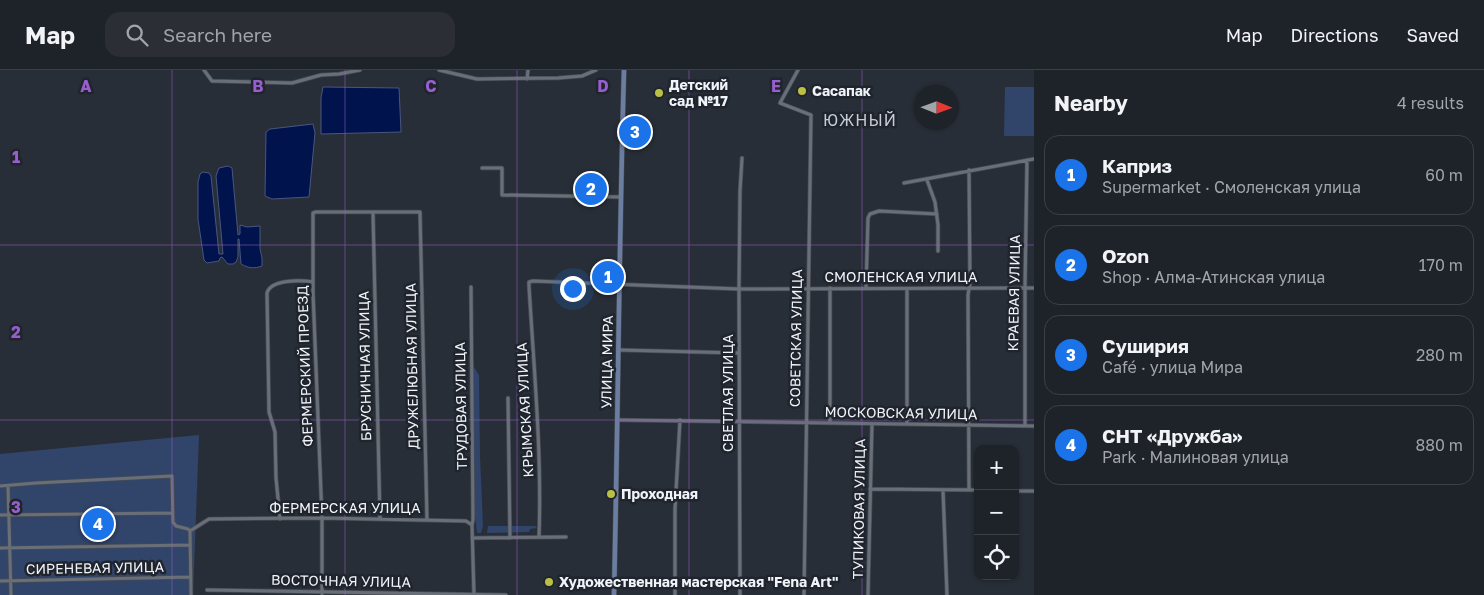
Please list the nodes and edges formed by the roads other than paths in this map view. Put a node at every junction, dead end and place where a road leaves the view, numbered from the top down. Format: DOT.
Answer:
graph roads {
  1 [pos="204,70"];
  2 [pos="360,70"];
  3 [pos="439,70"];
  4 [pos="466,70"];
  5 [pos="528,70"];
  6 [pos="596,70"];
  7 [pos="624,70"];
  8 [pos="798,70"];
  9 [pos="465,77"];
  10 [pos="527,79"];
  11 [pos="742,158"];
  12 [pos="1034,158"];
  13 [pos="1027,160"];
  14 [pos="482,168"];
  15 [pos="970,170"];
  16 [pos="927,180"];
  17 [pos="904,184"];
  18 [pos="620,197"];
  19 [pos="373,213"];
  20 [pos="937,214"];
  21 [pos="938,251"];
  22 [pos="313,282"];
  23 [pos="529,282"];
  24 [pos="620,284"];
  25 [pos="471,287"];
  26 [pos="808,288"];
  27 [pos="830,288"];
  28 [pos="866,288"];
  29 [pos="969,288"];
  30 [pos="1025,288"];
  31 [pos="1034,288"];
  32 [pos="739,289"];
  33 [pos="907,289"];
  34 [pos="619,350"];
  35 [pos="739,353"];
  36 [pos="508,398"];
  37 [pos="618,420"];
  38 [pos="680,420"];
  39 [pos="740,421"];
  40 [pos="806,422"];
  41 [pos="830,423"];
  42 [pos="872,424"];
  43 [pos="907,424"];
  44 [pos="969,425"];
  45 [pos="1024,426"];
  46 [pos="1034,426"];
  47 [pos="0,486"];
  48 [pos="8,486"];
  49 [pos="870,489"];
  50 [pos="943,490"];
  51 [pos="969,490"];
  52 [pos="974,490"];
  53 [pos="1019,490"];
  54 [pos="1034,491"];
  55 [pos="172,512"];
  56 [pos="9,514"];
  57 [pos="0,515"];
  58 [pos="322,518"];
  59 [pos="280,519"];
  60 [pos="380,519"];
  61 [pos="427,520"];
  62 [pos="472,525"];
  63 [pos="190,531"];
  64 [pos="539,537"];
  65 [pos="566,537"];
  66 [pos="472,538"];
  67 [pos="510,538"];
  68 [pos="190,545"];
  69 [pos="0,548"];
  70 [pos="10,548"];
  71 [pos="191,577"];
  72 [pos="0,581"];
  73 [pos="10,581"];
  74 [pos="206,590"];
  75 [pos="322,594"];
  76 [pos="11,595"];
  77 [pos="191,595"];
  78 [pos="474,595"];
  79 [pos="506,595"];
  80 [pos="614,595"];
  81 [pos="675,595"];
  82 [pos="740,595"];
  83 [pos="804,595"];
  84 [pos="868,595"];
  85 [pos="947,595"];
  1 -- 2 [label="street"];
  3 -- 9 [label="street"];
  4 -- 9 [label="street"];
  5 -- 10 [label="street"];
  6 -- 10 [label="street"];
  7 -- 18 [label="street, УЛИЦА МИРА"];
  8 -- 26 [label="street, СОВЕТСКАЯ УЛИЦА"];
  9 -- 10 [label="street"];
  11 -- 32 [label="street, СВЕТЛАЯ УЛИЦА"];
  12 -- 13 [label="street"];
  13 -- 15 [label="street"];
  13 -- 30 [label="street, КРАЕВАЯ УЛИЦА"];
  14 -- 18 [label="street"];
  15 -- 16 [label="street"];
  15 -- 29 [label="street"];
  16 -- 17 [label="street"];
  16 -- 20 [label="street"];
  18 -- 24 [label="street, УЛИЦА МИРА"];
  19 -- 22 [label="street, ФЕРМЕРСКИЙ ПРОЕЗД"];
  19 -- 60 [label="street, БРУСНИЧНАЯ УЛИЦА"];
  19 -- 61 [label="street, ДРУЖЕЛЮБНАЯ УЛИЦА"];
  20 -- 21 [label="street"];
  20 -- 28 [label="street"];
  22 -- 58 [label="street, ФЕРМЕРСКИЙ ПРОЕЗД"];
  22 -- 59 [label="street"];
  23 -- 24 [label="street, СМОЛЕНСКАЯ УЛИЦА"];
  23 -- 64 [label="street, КРЫМСКАЯ УЛИЦА"];
  24 -- 32 [label="street, СМОЛЕНСКАЯ УЛИЦА"];
  24 -- 34 [label="street, УЛИЦА МИРА"];
  25 -- 62 [label="street, ТРУДОВАЯ УЛИЦА"];
  26 -- 27 [label="street, СМОЛЕНСКАЯ УЛИЦА"];
  26 -- 32 [label="street, СМОЛЕНСКАЯ УЛИЦА"];
  26 -- 40 [label="street, СОВЕТСКАЯ УЛИЦА"];
  27 -- 28 [label="street, СМОЛЕНСКАЯ УЛИЦА"];
  27 -- 41 [label="street"];
  28 -- 33 [label="street, СМОЛЕНСКАЯ УЛИЦА"];
  29 -- 30 [label="street, СМОЛЕНСКАЯ УЛИЦА"];
  29 -- 33 [label="street, СМОЛЕНСКАЯ УЛИЦА"];
  29 -- 44 [label="street"];
  30 -- 31 [label="street, СМОЛЕНСКАЯ УЛИЦА"];
  30 -- 45 [label="street, КРАЕВАЯ УЛИЦА"];
  32 -- 35 [label="street, СВЕТЛАЯ УЛИЦА"];
  33 -- 43 [label="street"];
  34 -- 35 [label="street"];
  34 -- 37 [label="street, УЛИЦА МИРА"];
  35 -- 39 [label="street, СВЕТЛАЯ УЛИЦА"];
  36 -- 67 [label="street"];
  37 -- 38 [label="street, МОСКОВСКАЯ УЛИЦА"];
  37 -- 80 [label="street, УЛИЦА МИРА"];
  38 -- 39 [label="street, МОСКОВСКАЯ УЛИЦА"];
  38 -- 81 [label="street"];
  39 -- 40 [label="street, МОСКОВСКАЯ УЛИЦА"];
  39 -- 82 [label="street, СВЕТЛАЯ УЛИЦА"];
  40 -- 41 [label="street, МОСКОВСКАЯ УЛИЦА"];
  40 -- 83 [label="street, СОВЕТСКАЯ УЛИЦА"];
  41 -- 42 [label="street, МОСКОВСКАЯ УЛИЦА"];
  42 -- 43 [label="street, МОСКОВСКАЯ УЛИЦА"];
  42 -- 49 [label="street, ТУПИКОВАЯ УЛИЦА"];
  43 -- 44 [label="street, МОСКОВСКАЯ УЛИЦА"];
  44 -- 45 [label="street, МОСКОВСКАЯ УЛИЦА"];
  44 -- 51 [label="street"];
  45 -- 46 [label="street, МОСКОВСКАЯ УЛИЦА"];
  47 -- 48 [label="street"];
  48 -- 55 [label="street"];
  48 -- 56 [label="street"];
  49 -- 50 [label="street"];
  49 -- 84 [label="street, ТУПИКОВАЯ УЛИЦА"];
  50 -- 51 [label="street"];
  50 -- 85 [label="street"];
  51 -- 52 [label="street"];
  53 -- 54 [label="street"];
  55 -- 56 [label="street"];
  55 -- 63 [label="street"];
  56 -- 57 [label="street"];
  56 -- 70 [label="street"];
  58 -- 59 [label="street, ФЕРМЕРСКАЯ УЛИЦА"];
  58 -- 60 [label="street, ФЕРМЕРСКАЯ УЛИЦА"];
  58 -- 75 [label="street, ФЕРМЕРСКИЙ ПРОЕЗД"];
  59 -- 63 [label="street, ФЕРМЕРСКАЯ УЛИЦА"];
  60 -- 61 [label="street, ФЕРМЕРСКАЯ УЛИЦА"];
  61 -- 62 [label="street, ФЕРМЕРСКАЯ УЛИЦА"];
  62 -- 66 [label="street"];
  63 -- 68 [label="street"];
  64 -- 65 [label="street"];
  64 -- 67 [label="street"];
  66 -- 67 [label="street"];
  66 -- 78 [label="street"];
  68 -- 70 [label="street"];
  68 -- 71 [label="street"];
  69 -- 70 [label="street"];
  70 -- 73 [label="street"];
  71 -- 73 [label="street, СИРЕНЕВАЯ УЛИЦА"];
  71 -- 77 [label="street"];
  72 -- 73 [label="street, СИРЕНЕВАЯ УЛИЦА"];
  73 -- 76 [label="street"];
  74 -- 75 [label="street, ВОСТОЧНАЯ УЛИЦА"];
  75 -- 78 [label="street, ВОСТОЧНАЯ УЛИЦА"];
  78 -- 79 [label="street, ВОСТОЧНАЯ УЛИЦА"];
}
